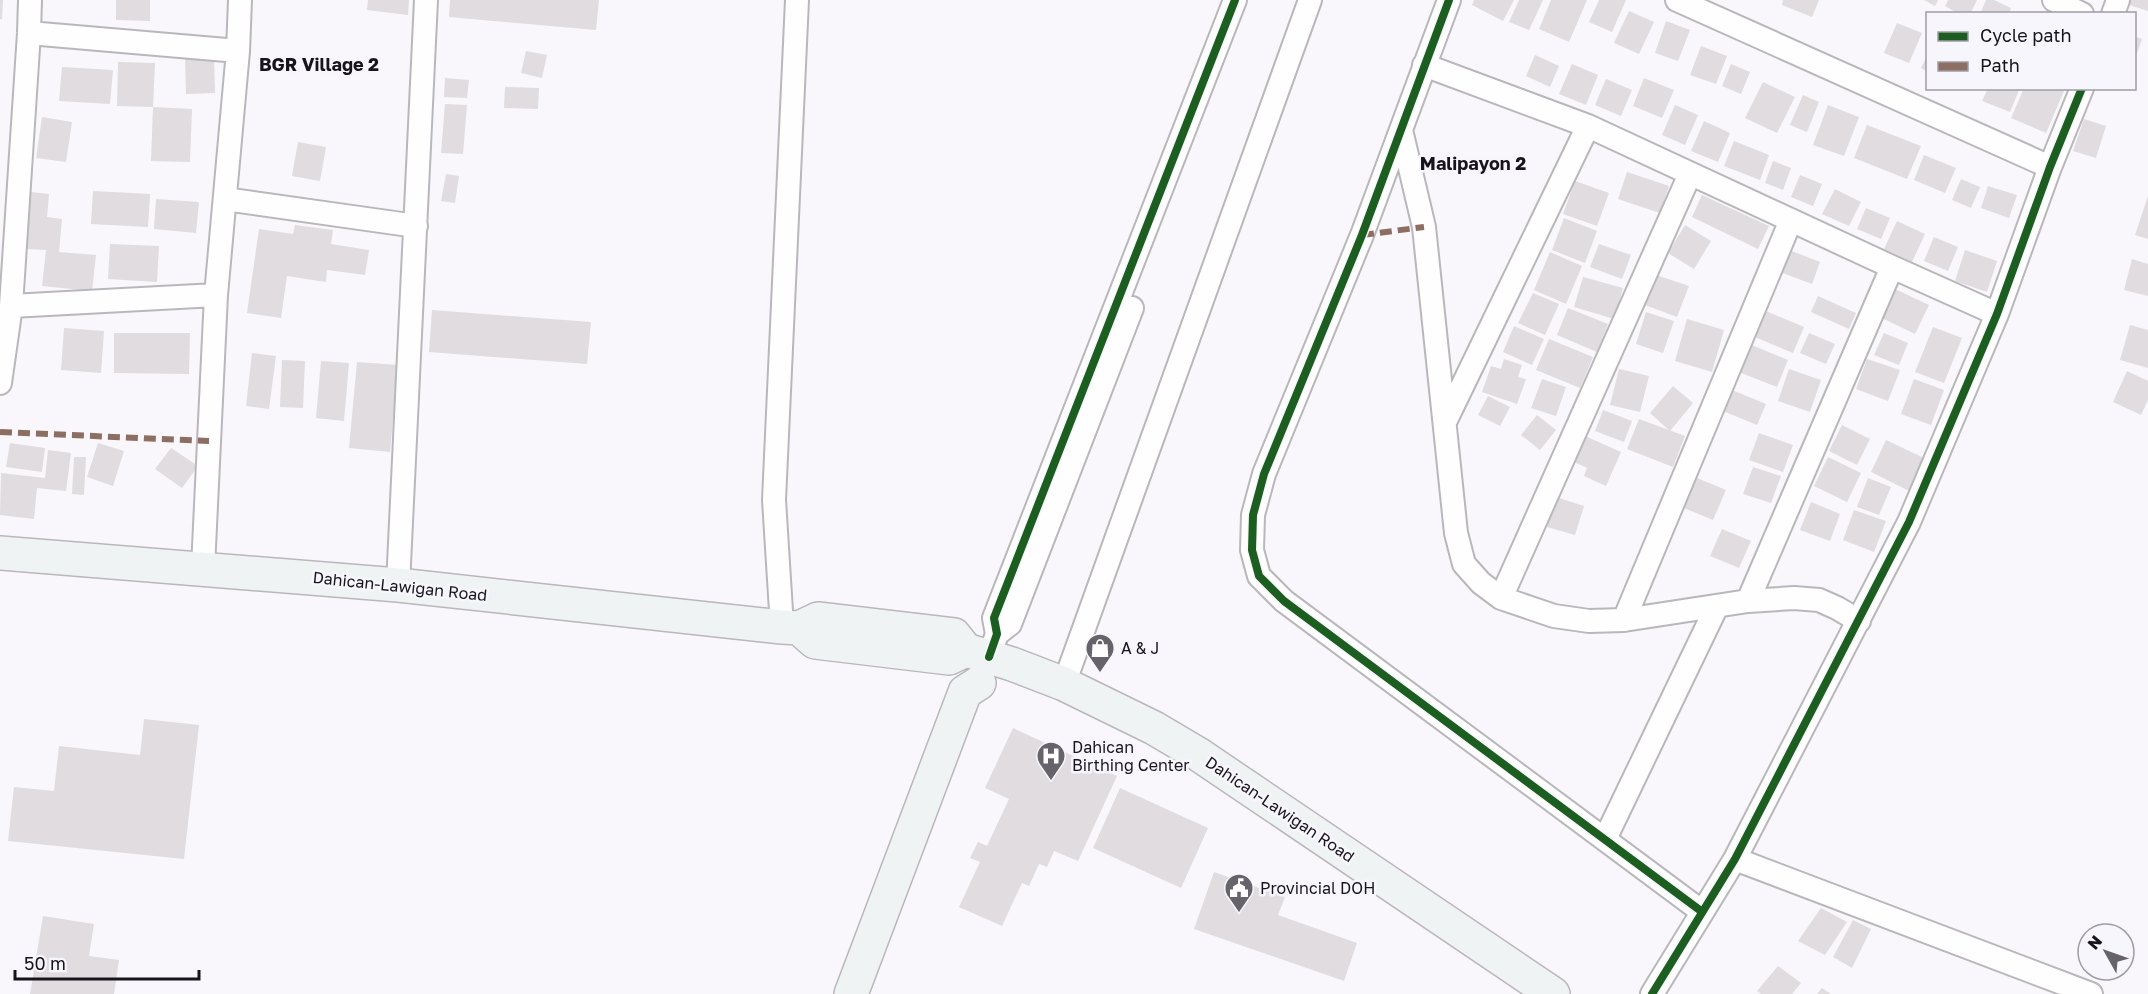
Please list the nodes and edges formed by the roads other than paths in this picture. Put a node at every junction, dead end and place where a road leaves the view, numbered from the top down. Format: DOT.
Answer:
graph roads {
  1 [pos="30,0"];
  2 [pos="240,0"];
  3 [pos="426,0"];
  4 [pos="797,0"];
  5 [pos="1235,0"];
  6 [pos="1250,0"];
  7 [pos="1310,0"];
  8 [pos="1449,0"];
  9 [pos="1677,0"];
  10 [pos="2054,0"];
  11 [pos="2078,12"];
  12 [pos="29,33"];
  13 [pos="238,51"];
  14 [pos="1424,65"];
  15 [pos="2081,90"];
  16 [pos="1588,126"];
  17 [pos="1401,130"];
  18 [pos="2050,167"];
  19 [pos="1690,174"];
  20 [pos="225,199"];
  21 [pos="1791,220"];
  22 [pos="416,226"];
  23 [pos="1892,267"];
  24 [pos="216,295"];
  25 [pos="11,306"];
  26 [pos="1997,314"];
  27 [pos="0,383"];
  28 [pos="1445,422"];
  29 [pos="0,553"];
  30 [pos="203,568"];
  31 [pos="398,585"];
  32 [pos="1501,598"];
  33 [pos="1748,601"];
  34 [pos="1717,606"];
  35 [pos="1624,620"];
  36 [pos="1859,621"];
  37 [pos="790,628"];
  38 [pos="983,656"];
  39 [pos="1064,684"];
  40 [pos="1605,839"];
  41 [pos="1735,859"];
  42 [pos="1701,911"];
  43 [pos="851,994"];
  44 [pos="873,994"];
  45 [pos="1553,994"];
  46 [pos="1652,994"];
  47 [pos="2091,994"];
  1 -- 12 [label="street"];
  2 -- 13 [label="street"];
  3 -- 22 [label="street"];
  4 -- 37 [label="street"];
  5 -- 38 [label="street"];
  6 -- 38 [label="street"];
  7 -- 39 [label="street"];
  8 -- 14 [label="street"];
  9 -- 18 [label="street"];
  10 -- 11 [label="street"];
  12 -- 13 [label="street"];
  12 -- 25 [label="street"];
  13 -- 20 [label="street"];
  14 -- 16 [label="street"];
  14 -- 17 [label="street"];
  15 -- 18 [label="street"];
  16 -- 19 [label="street"];
  16 -- 28 [label="street"];
  17 -- 28 [label="street"];
  17 -- 40 [label="street"];
  18 -- 26 [label="street"];
  19 -- 21 [label="street"];
  19 -- 32 [label="street"];
  20 -- 22 [label="street"];
  20 -- 24 [label="street"];
  21 -- 23 [label="street"];
  21 -- 35 [label="street"];
  22 -- 31 [label="street"];
  23 -- 26 [label="street"];
  23 -- 33 [label="street"];
  24 -- 25 [label="street"];
  24 -- 30 [label="street"];
  25 -- 27 [label="street"];
  26 -- 36 [label="street"];
  28 -- 32 [label="street"];
  29 -- 30 [label="main road, Dahican-Lawigan Road"];
  30 -- 31 [label="main road, Dahican-Lawigan Road"];
  31 -- 37 [label="main road, Dahican-Lawigan Road"];
  32 -- 35 [label="street"];
  33 -- 34 [label="street"];
  33 -- 36 [label="street"];
  34 -- 35 [label="street"];
  34 -- 40 [label="street"];
  36 -- 41 [label="street"];
  37 -- 38 [label="main road, Dahican-Lawigan Road"];
  38 -- 39 [label="main road, Dahican-Lawigan Road"];
  38 -- 43 [label="main road"];
  38 -- 44 [label="main road"];
  39 -- 45 [label="main road, Dahican-Lawigan Road"];
  40 -- 42 [label="street"];
  41 -- 42 [label="street"];
  41 -- 47 [label="street"];
  42 -- 46 [label="street"];
}
